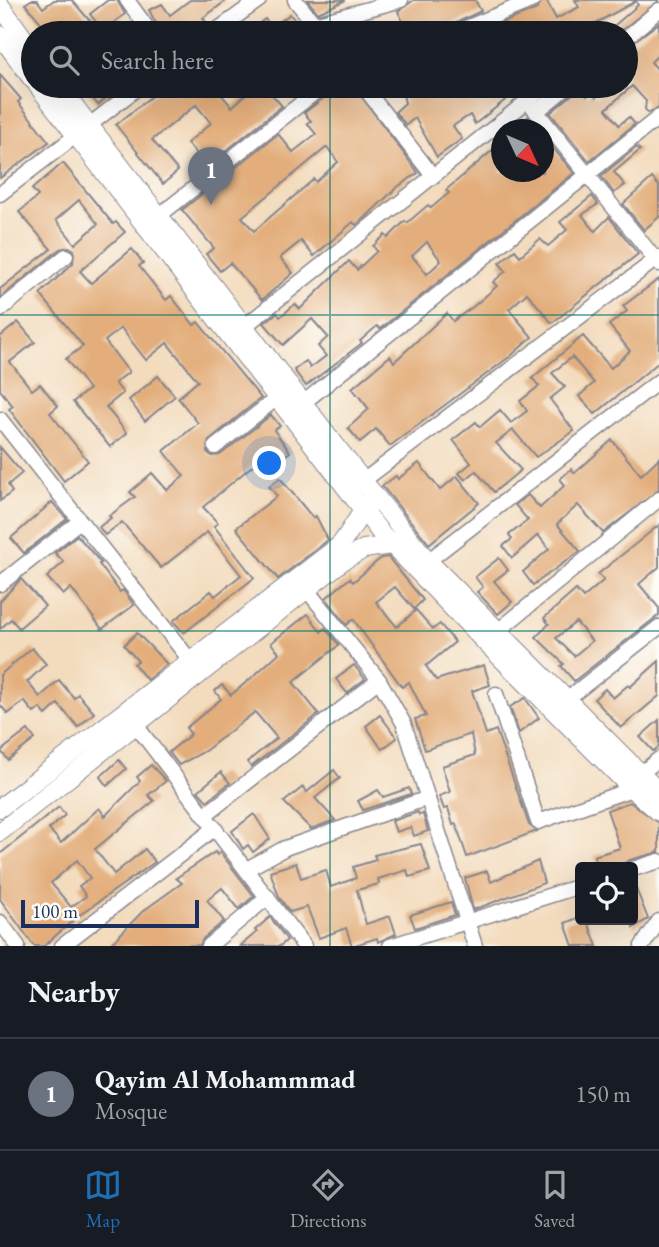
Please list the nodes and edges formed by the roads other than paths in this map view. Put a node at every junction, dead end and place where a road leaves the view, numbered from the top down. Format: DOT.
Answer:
graph roads {
  1 [pos="127,0"];
  2 [pos="259,0"];
  3 [pos="295,0"];
  4 [pos="401,0"];
  5 [pos="533,0"];
  6 [pos="371,4"];
  7 [pos="0,5"];
  8 [pos="659,10"];
  9 [pos="142,21"];
  10 [pos="230,21"];
  11 [pos="312,21"];
  12 [pos="335,21"];
  13 [pos="483,21"];
  14 [pos="638,28"];
  15 [pos="21,34"];
  16 [pos="0,35"];
  17 [pos="21,64"];
  18 [pos="50,98"];
  19 [pos="65,98"];
  20 [pos="124,98"];
  21 [pos="308,98"];
  22 [pos="372,98"];
  23 [pos="542,98"];
  24 [pos="533,102"];
  25 [pos="659,117"];
  26 [pos="81,129"];
  27 [pos="587,173"];
  28 [pos="433,176"];
  29 [pos="0,194"];
  30 [pos="160,215"];
  31 [pos="66,256"];
  32 [pos="658,260"];
  33 [pos="0,310"];
  34 [pos="245,326"];
  35 [pos="659,381"];
  36 [pos="277,398"];
  37 [pos="303,403"];
  38 [pos="0,419"];
  39 [pos="215,447"];
  40 [pos="363,481"];
  41 [pos="659,499"];
  42 [pos="370,504"];
  43 [pos="80,521"];
  44 [pos="398,539"];
  45 [pos="428,561"];
  46 [pos="0,584"];
  47 [pos="307,590"];
  48 [pos="659,627"];
  49 [pos="498,631"];
  50 [pos="195,667"];
  51 [pos="379,680"];
  52 [pos="496,694"];
  53 [pos="566,699"];
  54 [pos="135,724"];
  55 [pos="659,759"];
  56 [pos="649,793"];
  57 [pos="428,798"];
  58 [pos="7,805"];
  59 [pos="205,815"];
  60 [pos="215,828"];
  61 [pos="0,832"];
  62 [pos="659,861"];
  63 [pos="638,867"];
  64 [pos="247,869"];
  65 [pos="575,888"];
  66 [pos="268,897"];
  67 [pos="467,920"];
  68 [pos="659,921"];
  69 [pos="0,922"];
  70 [pos="18,946"];
  71 [pos="62,946"];
  72 [pos="209,946"];
  73 [pos="304,946"];
  74 [pos="390,946"];
  75 [pos="475,946"];
  76 [pos="642,946"];
  1 -- 9 [label="street"];
  2 -- 10 [label="street"];
  3 -- 11 [label="street"];
  4 -- 6 [label="street"];
  5 -- 13 [label="street"];
  6 -- 12 [label="street"];
  7 -- 15 [label="street"];
  8 -- 14 [label="street"];
  16 -- 17 [label="street"];
  18 -- 26 [label="street"];
  19 -- 26 [label="street"];
  20 -- 26 [label="street"];
  21 -- 30 [label="street"];
  22 -- 28 [label="street"];
  23 -- 24 [label="street"];
  24 -- 27 [label="street"];
  24 -- 28 [label="street"];
  25 -- 27 [label="street"];
  26 -- 29 [label="street"];
  26 -- 30 [label="street"];
  26 -- 36 [label="street"];
  27 -- 32 [label="street"];
  27 -- 37 [label="street"];
  28 -- 34 [label="street"];
  30 -- 34 [label="street"];
  31 -- 33 [label="street"];
  32 -- 40 [label="street"];
  34 -- 37 [label="street"];
  35 -- 45 [label="street"];
  36 -- 39 [label="street"];
  36 -- 42 [label="street"];
  37 -- 40 [label="street"];
  38 -- 43 [label="street"];
  40 -- 42 [label="street"];
  41 -- 49 [label="street"];
  42 -- 44 [label="street"];
  42 -- 50 [label="street"];
  43 -- 46 [label="street"];
  43 -- 50 [label="street"];
  44 -- 45 [label="street"];
  44 -- 47 [label="street"];
  44 -- 56 [label="street"];
  45 -- 49 [label="street"];
  47 -- 50 [label="street"];
  47 -- 51 [label="street"];
  48 -- 53 [label="street"];
  49 -- 53 [label="street"];
  50 -- 54 [label="street"];
  50 -- 58 [label="street"];
  51 -- 57 [label="street"];
  51 -- 59 [label="street"];
  52 -- 56 [label="street"];
  53 -- 56 [label="street"];
  54 -- 58 [label="street"];
  54 -- 59 [label="street"];
  55 -- 56 [label="street"];
  57 -- 64 [label="street"];
  57 -- 67 [label="street"];
  58 -- 61 [label="street"];
  59 -- 60 [label="street"];
  60 -- 64 [label="street"];
  60 -- 71 [label="street"];
  62 -- 63 [label="street"];
  64 -- 66 [label="street"];
  65 -- 67 [label="street"];
  66 -- 72 [label="street"];
  66 -- 73 [label="street"];
  67 -- 74 [label="street"];
  67 -- 75 [label="street"];
  68 -- 76 [label="street"];
  69 -- 70 [label="street"];
}
